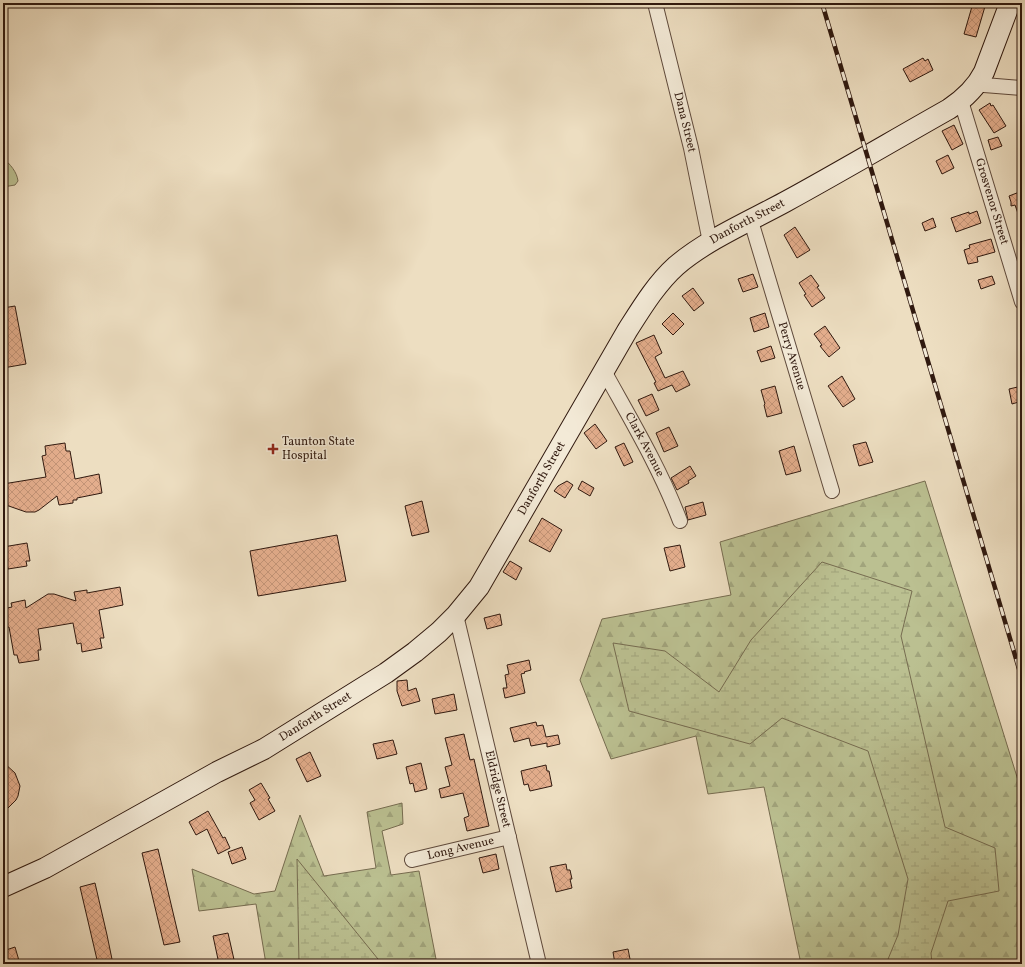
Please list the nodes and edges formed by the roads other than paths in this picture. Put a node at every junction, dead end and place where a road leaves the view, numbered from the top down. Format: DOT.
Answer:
graph roads {
  1 [pos="655,3"];
  2 [pos="1010,3"];
  3 [pos="978,83"];
  4 [pos="1022,88"];
  5 [pos="961,101"];
  6 [pos="751,221"];
  7 [pos="710,242"];
  8 [pos="1022,302"];
  9 [pos="604,371"];
  10 [pos="832,491"];
  11 [pos="680,521"];
  12 [pos="456,614"];
  13 [pos="509,837"];
  14 [pos="412,860"];
  15 [pos="3,888"];
  16 [pos="539,964"];
  1 -- 7 [label="street, Dana Street"];
  2 -- 3 [label="street, Danforth Street"];
  3 -- 4 [label="street"];
  3 -- 5 [label="street, Danforth Street"];
  5 -- 6 [label="street, Danforth Street"];
  5 -- 8 [label="street, Grosvenor Street"];
  6 -- 7 [label="street, Danforth Street"];
  6 -- 10 [label="street, Perry Avenue"];
  7 -- 9 [label="street, Danforth Street"];
  9 -- 11 [label="street, Clark Avenue"];
  9 -- 12 [label="street, Danforth Street"];
  12 -- 13 [label="street, Eldridge Street"];
  12 -- 15 [label="street, Danforth Street"];
  13 -- 14 [label="street, Long Avenue"];
  13 -- 16 [label="street, Eldridge Street"];
}
